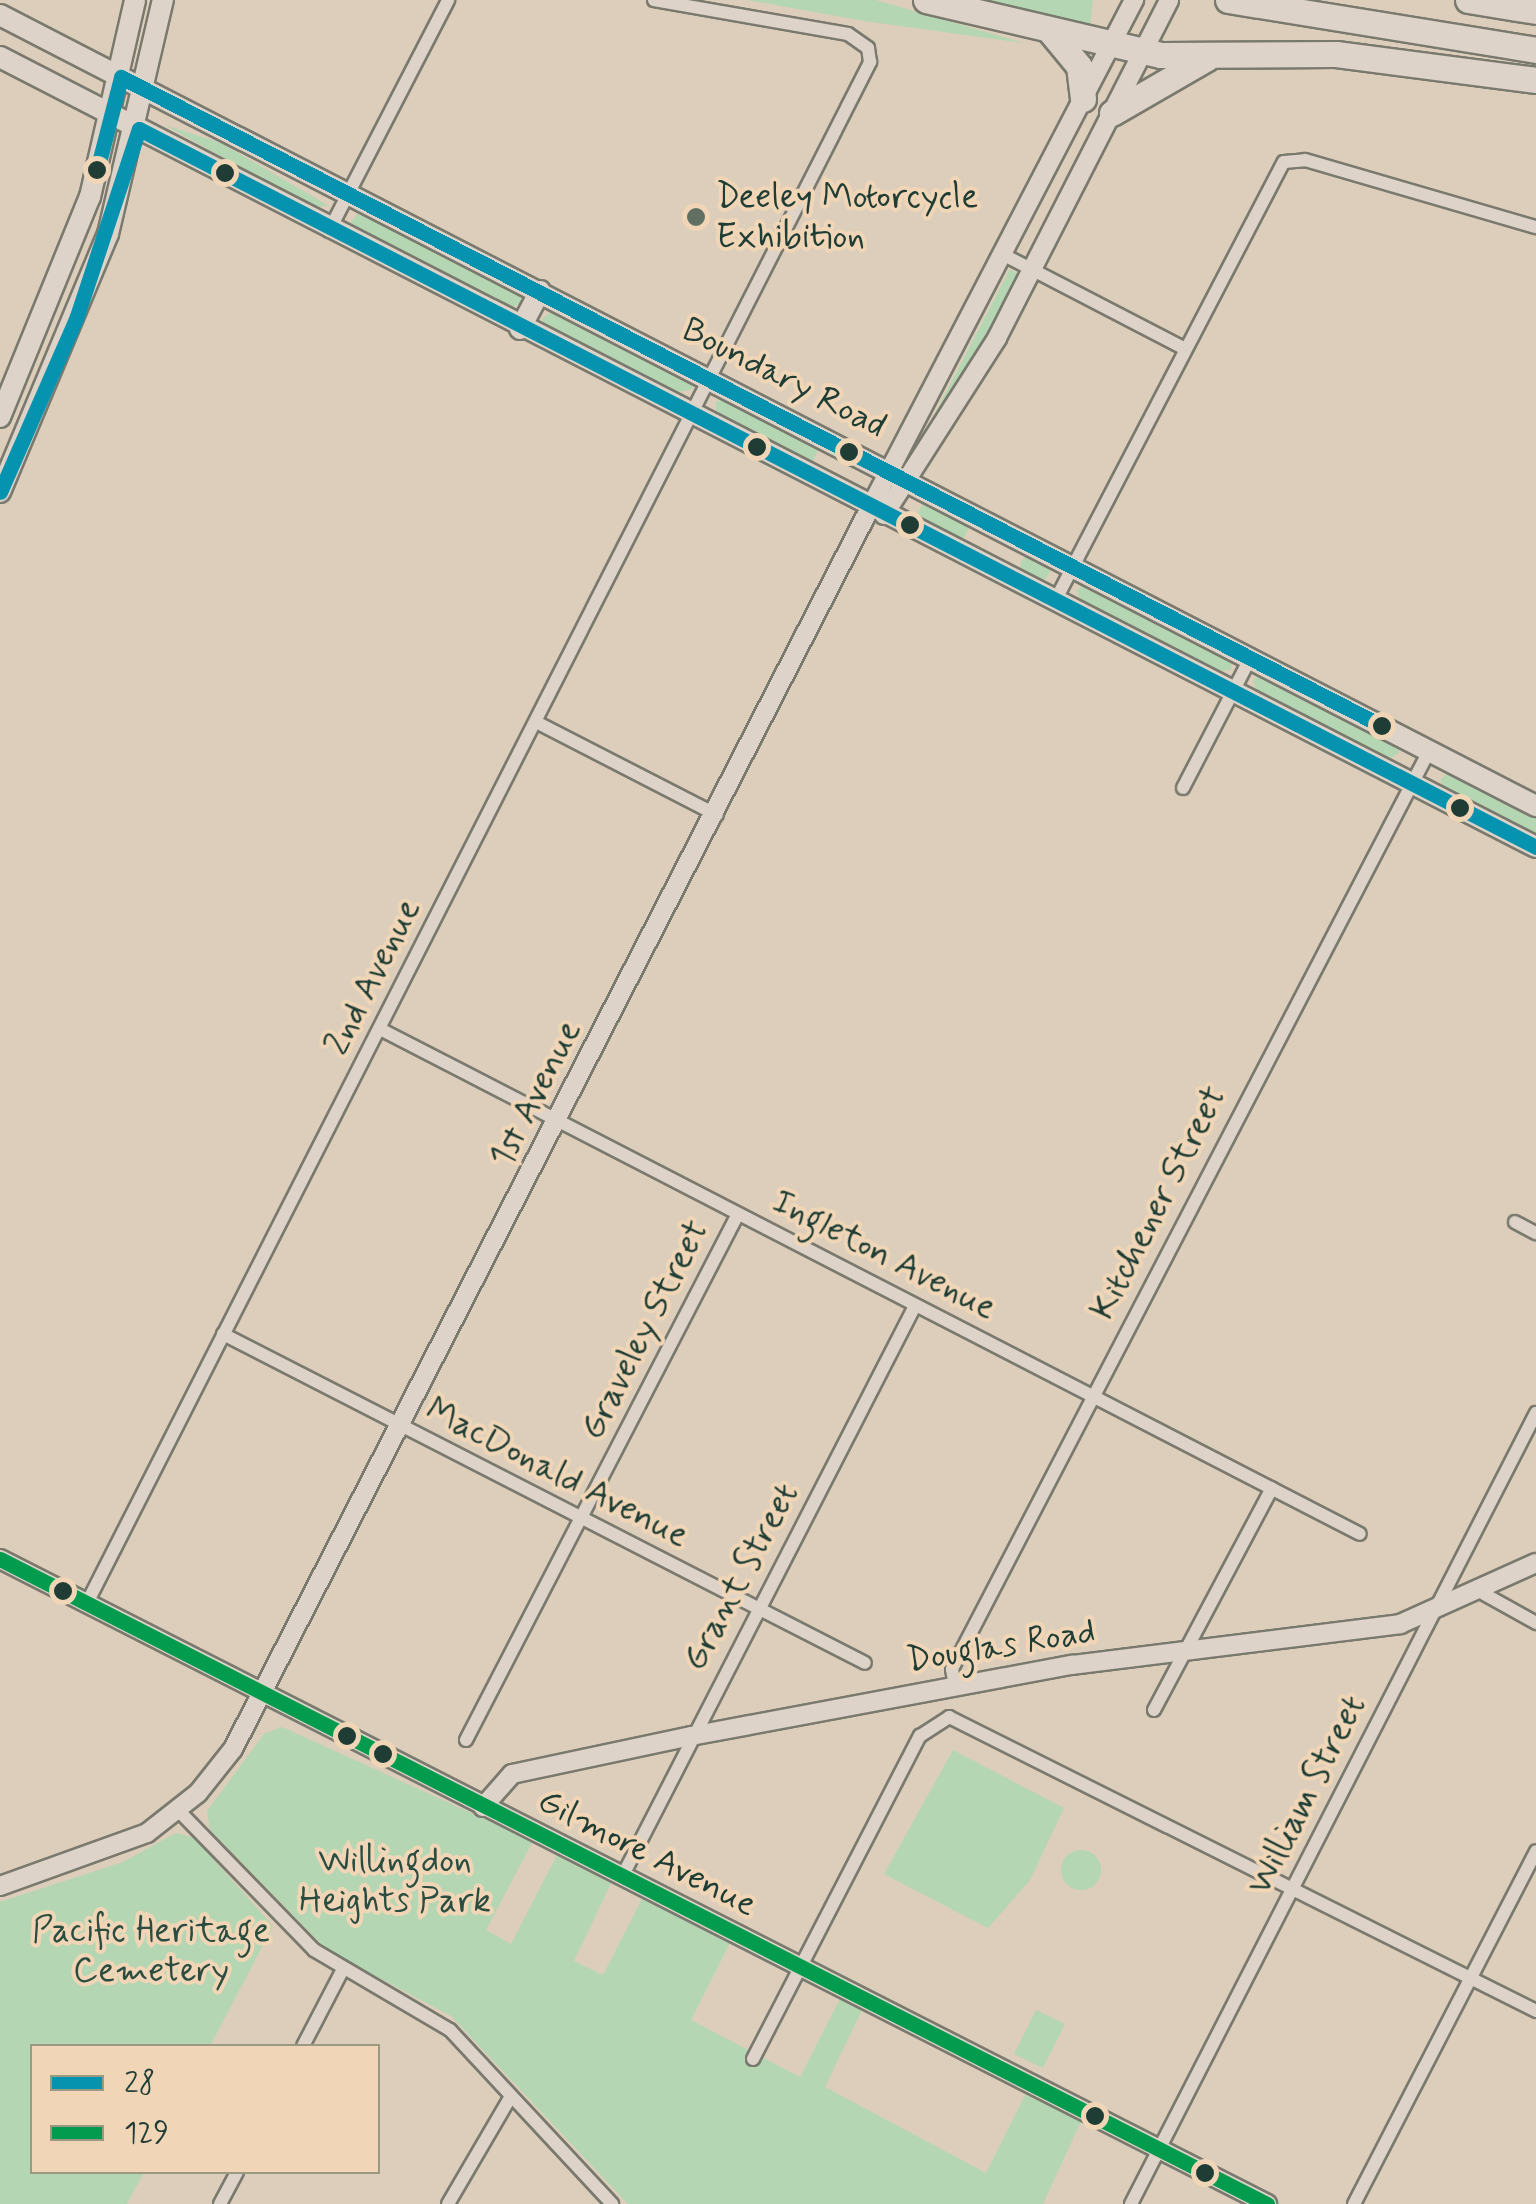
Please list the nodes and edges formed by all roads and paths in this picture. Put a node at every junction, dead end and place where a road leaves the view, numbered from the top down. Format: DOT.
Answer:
graph roads {
  1 [pos="135,0"];
  2 [pos="163,0"];
  3 [pos="448,0"];
  4 [pos="654,0"];
  5 [pos="926,0"];
  6 [pos="1134,0"];
  7 [pos="1169,0"];
  8 [pos="1228,0"];
  9 [pos="1468,0"];
  10 [pos="1536,11"];
  11 [pos="0,14"];
  12 [pos="1050,31"];
  13 [pos="1111,46"];
  14 [pos="1536,50"];
  15 [pos="1143,52"];
  16 [pos="0,57"];
  17 [pos="1208,58"];
  18 [pos="121,77"];
  19 [pos="1536,80"];
  20 [pos="147,90"];
  21 [pos="1083,99"];
  22 [pos="1112,112"];
  23 [pos="112,115"];
  24 [pos="140,129"];
  25 [pos="348,194"];
  26 [pos="1536,227"];
  27 [pos="329,231"];
  28 [pos="1004,255"];
  29 [pos="1031,271"];
  30 [pos="540,292"];
  31 [pos="520,329"];
  32 [pos="1184,349"];
  33 [pos="710,377"];
  34 [pos="0,417"];
  35 [pos="694,417"];
  36 [pos="900,474"];
  37 [pos="0,492"];
  38 [pos="874,516"];
  39 [pos="1074,565"];
  40 [pos="1055,601"];
  41 [pos="1251,658"];
  42 [pos="1232,693"];
  43 [pos="538,722"];
  44 [pos="1429,751"];
  45 [pos="1412,784"];
  46 [pos="1183,788"];
  47 [pos="1536,806"];
  48 [pos="718,814"];
  49 [pos="1536,847"];
  50 [pos="380,1029"];
  51 [pos="559,1121"];
  52 [pos="738,1214"];
  53 [pos="1515,1222"];
  54 [pos="1536,1234"];
  55 [pos="915,1306"];
  56 [pos="223,1334"];
  57 [pos="1094,1396"];
  58 [pos="1536,1413"];
  59 [pos="400,1428"];
  60 [pos="1272,1488"];
  61 [pos="582,1518"];
  62 [pos="1360,1534"];
  63 [pos="0,1560"];
  64 [pos="1536,1563"];
  65 [pos="1484,1594"];
  66 [pos="86,1603"];
  67 [pos="759,1608"];
  68 [pos="1433,1614"];
  69 [pos="1536,1623"];
  70 [pos="1186,1653"];
  71 [pos="865,1663"];
  72 [pos="955,1685"];
  73 [pos="262,1695"];
  74 [pos="1154,1710"];
  75 [pos="691,1736"];
  76 [pos="466,1740"];
  77 [pos="483,1806"];
  78 [pos="178,1810"];
  79 [pos="1536,1852"];
  80 [pos="622,1876"];
  81 [pos="1294,1885"];
  82 [pos="0,1886"];
  83 [pos="800,1967"];
  84 [pos="343,1969"];
  85 [pos="1470,1978"];
  86 [pos="1536,2011"];
  87 [pos="304,2044"];
  88 [pos="754,2059"];
  89 [pos="511,2096"];
  90 [pos="1159,2148"];
  91 [pos="236,2174"];
  92 [pos="220,2204"];
  93 [pos="448,2204"];
  94 [pos="612,2204"];
  95 [pos="1131,2204"];
  96 [pos="1267,2204"];
  97 [pos="1354,2204"];
  1 -- 18 [label="main road"];
  2 -- 20 [label="main road"];
  3 -- 25 [label="street"];
  4 -- 33 [label="street, 2nd Avenue"];
  5 -- 12 [label="highway"];
  6 -- 13 [label="street"];
  7 -- 15 [label="street"];
  8 -- 14 [label="highway"];
  9 -- 10 [label="highway"];
  11 -- 18 [label="main road, Boundary Road"];
  12 -- 13 [label="highway"];
  12 -- 21 [label="highway"];
  13 -- 15 [label="highway"];
  13 -- 21 [label="street"];
  15 -- 17 [label="highway"];
  15 -- 22 [label="street"];
  16 -- 23 [label="main road"];
  17 -- 19 [label="highway"];
  17 -- 22 [label="highway"];
  18 -- 20 [label="main road, Boundary Road"];
  18 -- 23 [label="main road"];
  20 -- 24 [label="main road"];
  20 -- 25 [label="main road, Boundary Road"];
  21 -- 28 [label="street"];
  22 -- 29 [label="street"];
  23 -- 24 [label="main road"];
  23 -- 34 [label="main road"];
  24 -- 27 [label="main road"];
  24 -- 37 [label="main road"];
  25 -- 27 [label="street"];
  25 -- 30 [label="main road, Boundary Road"];
  26 -- 32 [label="street"];
  27 -- 31 [label="main road"];
  28 -- 29 [label="street"];
  28 -- 36 [label="street"];
  29 -- 32 [label="street"];
  29 -- 36 [label="street"];
  30 -- 31 [label="main road"];
  30 -- 33 [label="main road, Boundary Road"];
  31 -- 35 [label="main road"];
  32 -- 39 [label="street"];
  33 -- 35 [label="street, 2nd Avenue"];
  33 -- 36 [label="main road, Boundary Road"];
  35 -- 38 [label="main road"];
  35 -- 43 [label="street, 2nd Avenue"];
  36 -- 38 [label="street, 1st Avenue"];
  36 -- 39 [label="main road, Boundary Road"];
  38 -- 40 [label="main road"];
  38 -- 48 [label="street, 1st Avenue"];
  39 -- 40 [label="street"];
  39 -- 41 [label="main road, Boundary Road"];
  40 -- 42 [label="main road"];
  41 -- 42 [label="street"];
  41 -- 44 [label="main road, Boundary Road"];
  42 -- 45 [label="main road"];
  42 -- 46 [label="street"];
  43 -- 48 [label="street"];
  43 -- 50 [label="street, 2nd Avenue"];
  44 -- 45 [label="street, Kitchener Street"];
  44 -- 47 [label="main road, Boundary Road"];
  45 -- 49 [label="main road"];
  45 -- 57 [label="street, Kitchener Street"];
  48 -- 51 [label="street, 1st Avenue"];
  50 -- 51 [label="street, Ingleton Avenue"];
  50 -- 56 [label="street, 2nd Avenue"];
  51 -- 52 [label="street, Ingleton Avenue"];
  51 -- 59 [label="street, 1st Avenue"];
  52 -- 55 [label="street, Ingleton Avenue"];
  52 -- 61 [label="street, Graveley Street"];
  53 -- 54 [label="street"];
  55 -- 57 [label="street, Ingleton Avenue"];
  55 -- 67 [label="street, Grant Street"];
  56 -- 59 [label="street, MacDonald Avenue"];
  56 -- 66 [label="street, 2nd Avenue"];
  57 -- 60 [label="street, Ingleton Avenue"];
  57 -- 72 [label="street, Kitchener Street"];
  58 -- 68 [label="street, William Street"];
  59 -- 61 [label="street, MacDonald Avenue"];
  59 -- 73 [label="street, 1st Avenue"];
  60 -- 62 [label="street, Ingleton Avenue"];
  60 -- 70 [label="street"];
  61 -- 67 [label="street, MacDonald Avenue"];
  61 -- 76 [label="street, Graveley Street"];
  63 -- 66 [label="street, Gilmore Avenue"];
  64 -- 65 [label="street, Douglas Road"];
  65 -- 68 [label="street, Douglas Road"];
  65 -- 69 [label="street"];
  66 -- 73 [label="street, Gilmore Avenue"];
  67 -- 71 [label="street, MacDonald Avenue"];
  67 -- 75 [label="street, Grant Street"];
  68 -- 70 [label="street, Douglas Road"];
  68 -- 81 [label="street, William Street"];
  70 -- 72 [label="street, Douglas Road"];
  70 -- 74 [label="street"];
  72 -- 75 [label="street, Douglas Road"];
  73 -- 77 [label="street, Gilmore Avenue"];
  73 -- 78 [label="street"];
  75 -- 77 [label="street, Douglas Road"];
  75 -- 80 [label="street, Grant Street"];
  77 -- 80 [label="street, Gilmore Avenue"];
  78 -- 82 [label="street"];
  78 -- 84 [label="street"];
  79 -- 85 [label="street"];
  80 -- 83 [label="street, Gilmore Avenue"];
  81 -- 83 [label="street"];
  81 -- 85 [label="street"];
  81 -- 90 [label="street, William Street"];
  83 -- 88 [label="street"];
  83 -- 90 [label="street, Gilmore Avenue"];
  84 -- 87 [label="street"];
  84 -- 89 [label="street"];
  85 -- 86 [label="street"];
  85 -- 97 [label="street"];
  89 -- 93 [label="street"];
  89 -- 94 [label="street"];
  90 -- 95 [label="street, William Street"];
  90 -- 96 [label="street, Gilmore Avenue"];
  91 -- 92 [label="street"];
}
